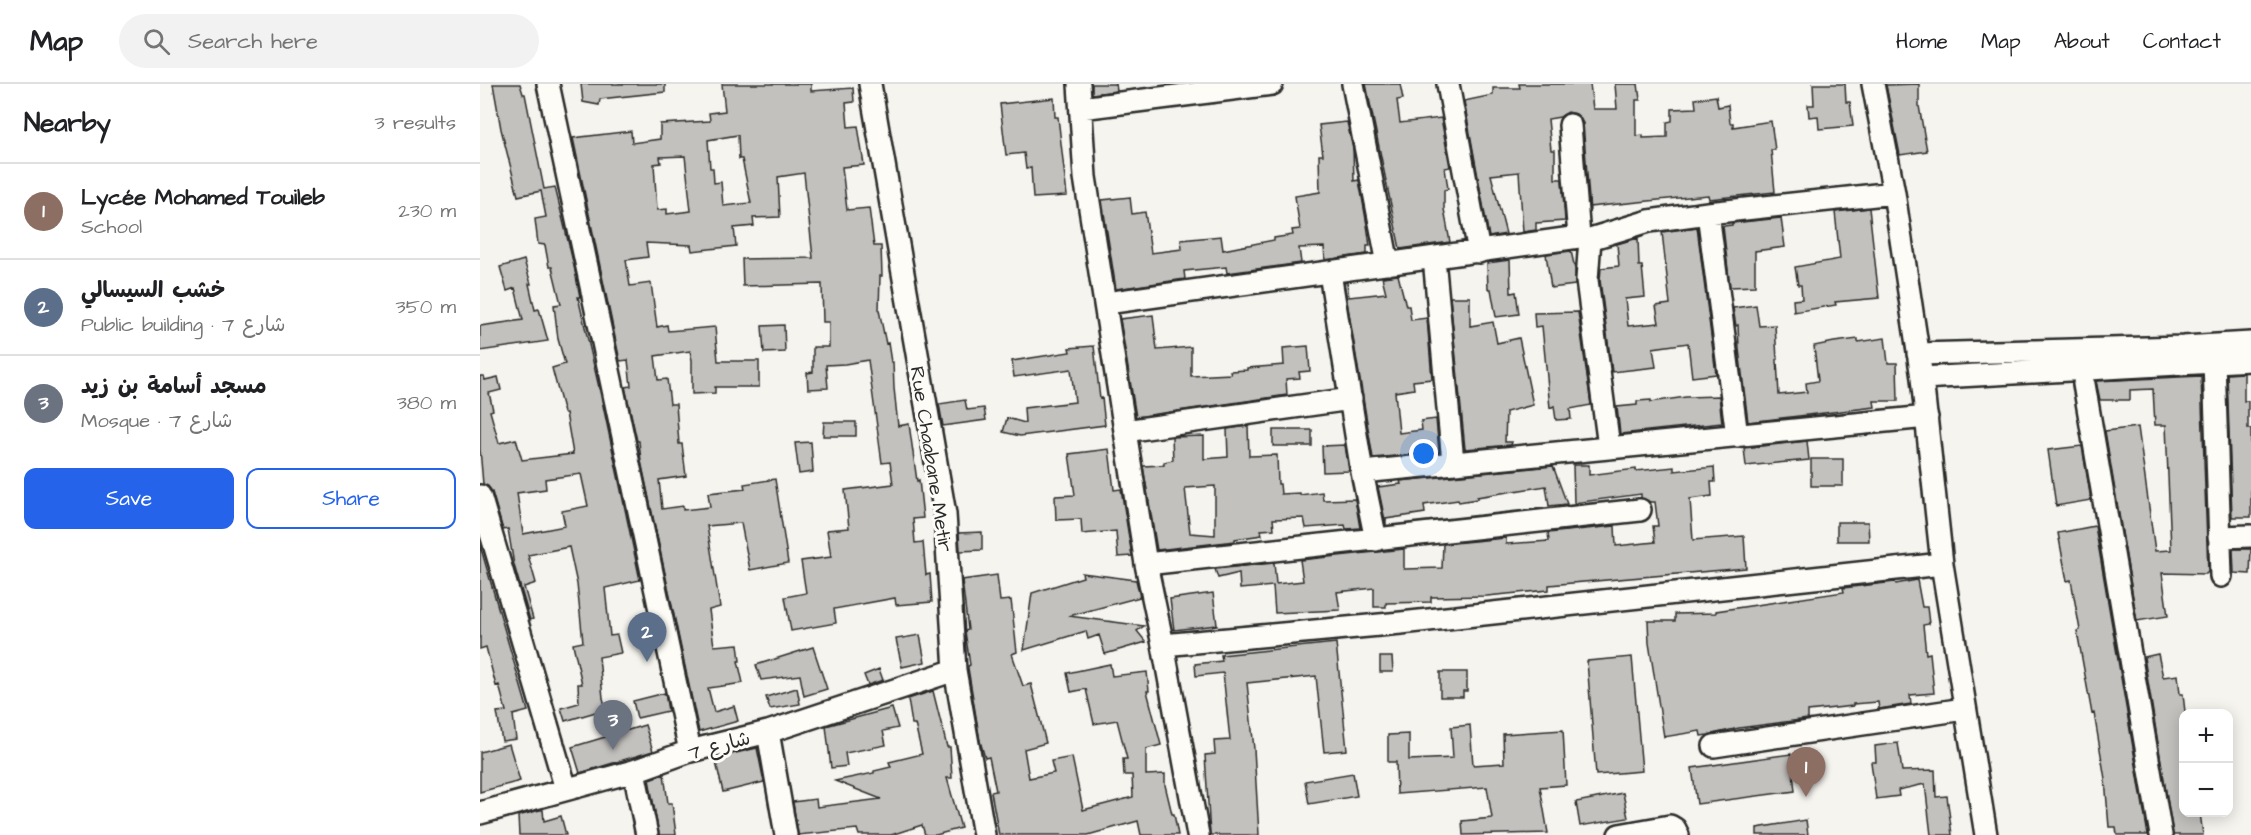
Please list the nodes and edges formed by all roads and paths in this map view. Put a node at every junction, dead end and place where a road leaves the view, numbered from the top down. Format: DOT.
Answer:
graph roads {
  1 [pos="548,84"];
  2 [pos="870,84"];
  3 [pos="1079,84"];
  4 [pos="1272,84"];
  5 [pos="1353,84"];
  6 [pos="1448,84"];
  7 [pos="1874,84"];
  8 [pos="1081,108"];
  9 [pos="1570,125"];
  10 [pos="1894,193"];
  11 [pos="1708,213"];
  12 [pos="1585,238"];
  13 [pos="1479,252"];
  14 [pos="1434,258"];
  15 [pos="1388,264"];
  16 [pos="1330,273"];
  17 [pos="1106,303"];
  18 [pos="2251,343"];
  19 [pos="1918,354"];
  20 [pos="2251,360"];
  21 [pos="2214,362"];
  22 [pos="1922,378"];
  23 [pos="2084,384"];
  24 [pos="1351,399"];
  25 [pos="1927,417"];
  26 [pos="1125,431"];
  27 [pos="1737,436"];
  28 [pos="1609,447"];
  29 [pos="1453,462"];
  30 [pos="1362,472"];
  31 [pos="480,496"];
  32 [pos="1640,510"];
  33 [pos="2251,536"];
  34 [pos="2220,537"];
  35 [pos="1376,540"];
  36 [pos="1146,564"];
  37 [pos="1942,564"];
  38 [pos="2221,576"];
  39 [pos="1163,645"];
  40 [pos="955,670"];
  41 [pos="1964,709"];
  42 [pos="768,732"];
  43 [pos="1714,746"];
  44 [pos="690,750"];
  45 [pos="634,771"];
  46 [pos="566,789"];
  47 [pos="480,813"];
  48 [pos="647,835"];
  49 [pos="786,835"];
  50 [pos="984,835"];
  51 [pos="1198,835"];
  52 [pos="1619,835"];
  53 [pos="1678,835"];
  54 [pos="1986,835"];
  55 [pos="2161,835"];
  1 -- 44 [label="street"];
  2 -- 40 [label="street, Rue Chaabane Metir"];
  3 -- 8 [label="street"];
  4 -- 8 [label="street"];
  5 -- 15 [label="street"];
  6 -- 13 [label="street"];
  7 -- 10 [label="street"];
  8 -- 17 [label="street"];
  9 -- 12 [label="street"];
  10 -- 11 [label="street"];
  10 -- 19 [label="street"];
  11 -- 12 [label="street"];
  11 -- 27 [label="street"];
  12 -- 13 [label="street"];
  12 -- 28 [label="street"];
  13 -- 14 [label="street"];
  14 -- 15 [label="street"];
  14 -- 29 [label="street"];
  15 -- 16 [label="street"];
  16 -- 17 [label="street"];
  16 -- 24 [label="street"];
  17 -- 26 [label="street"];
  18 -- 19 [label="street"];
  19 -- 22 [label="street"];
  20 -- 21 [label="street"];
  21 -- 22 [label="street"];
  21 -- 34 [label="street"];
  22 -- 25 [label="street"];
  23 -- 55 [label="street"];
  24 -- 26 [label="street"];
  24 -- 30 [label="street"];
  25 -- 27 [label="street"];
  25 -- 37 [label="street"];
  26 -- 36 [label="street"];
  27 -- 28 [label="street"];
  28 -- 29 [label="street"];
  29 -- 30 [label="street"];
  30 -- 35 [label="street"];
  31 -- 46 [label="street"];
  32 -- 35 [label="street"];
  33 -- 34 [label="street"];
  34 -- 38 [label="street"];
  35 -- 36 [label="street"];
  36 -- 39 [label="street"];
  37 -- 39 [label="street"];
  37 -- 41 [label="street"];
  39 -- 51 [label="street"];
  40 -- 42 [label="street, شارع 7"];
  40 -- 50 [label="street, Rue Chaabane Metir"];
  41 -- 43 [label="street"];
  41 -- 54 [label="street"];
  42 -- 44 [label="street, شارع 7"];
  42 -- 49 [label="street"];
  44 -- 45 [label="street, شارع 7"];
  45 -- 46 [label="street, شارع 7"];
  45 -- 48 [label="street"];
  46 -- 47 [label="street, شارع 7"];
  52 -- 53 [label="street"];
}
